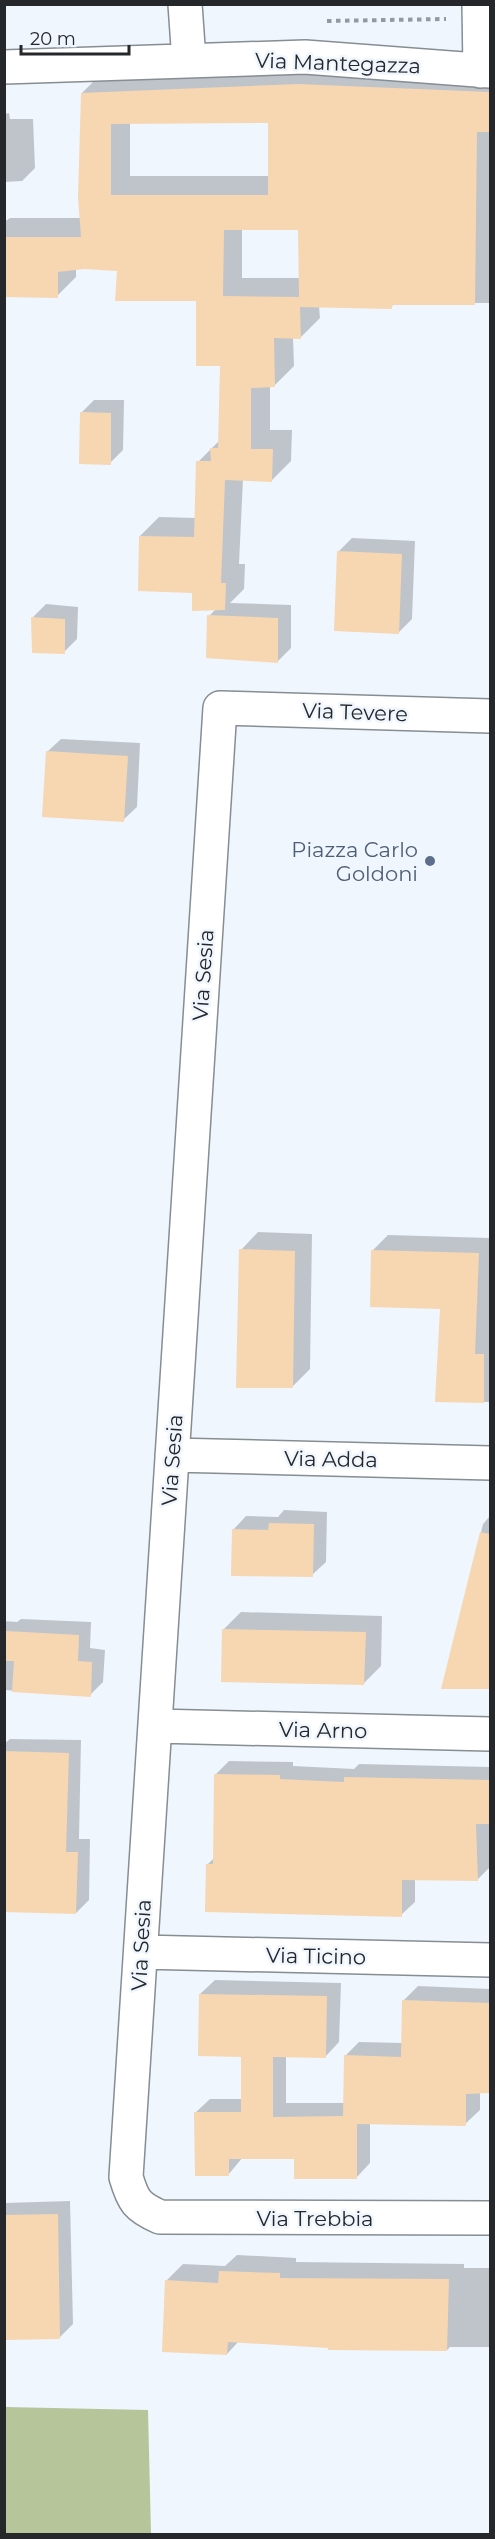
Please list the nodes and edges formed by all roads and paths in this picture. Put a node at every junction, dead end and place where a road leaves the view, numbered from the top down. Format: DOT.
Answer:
graph roads {
  1 [pos="185,4"];
  2 [pos="479,4"];
  3 [pos="189,61"];
  4 [pos="4,67"];
  5 [pos="485,71"];
  6 [pos="220,708"];
  7 [pos="490,716"];
  8 [pos="172,1455"];
  9 [pos="490,1463"];
  10 [pos="155,1726"];
  11 [pos="490,1734"];
  12 [pos="141,1952"];
  13 [pos="490,1960"];
  14 [pos="141,2208"];
  15 [pos="490,2218"];
  1 -- 3 [label="street"];
  2 -- 5 [label="street"];
  3 -- 4 [label="street, Via Mantegazza"];
  3 -- 5 [label="street, Via Mantegazza"];
  6 -- 7 [label="street, Via Tevere"];
  6 -- 8 [label="street, Via Sesia"];
  8 -- 9 [label="street, Via Adda"];
  8 -- 10 [label="street, Via Sesia"];
  10 -- 11 [label="street, Via Arno"];
  10 -- 12 [label="street, Via Sesia"];
  12 -- 13 [label="street, Via Ticino"];
  12 -- 14 [label="street, Via Sesia"];
  14 -- 15 [label="street, Via Trebbia"];
}
